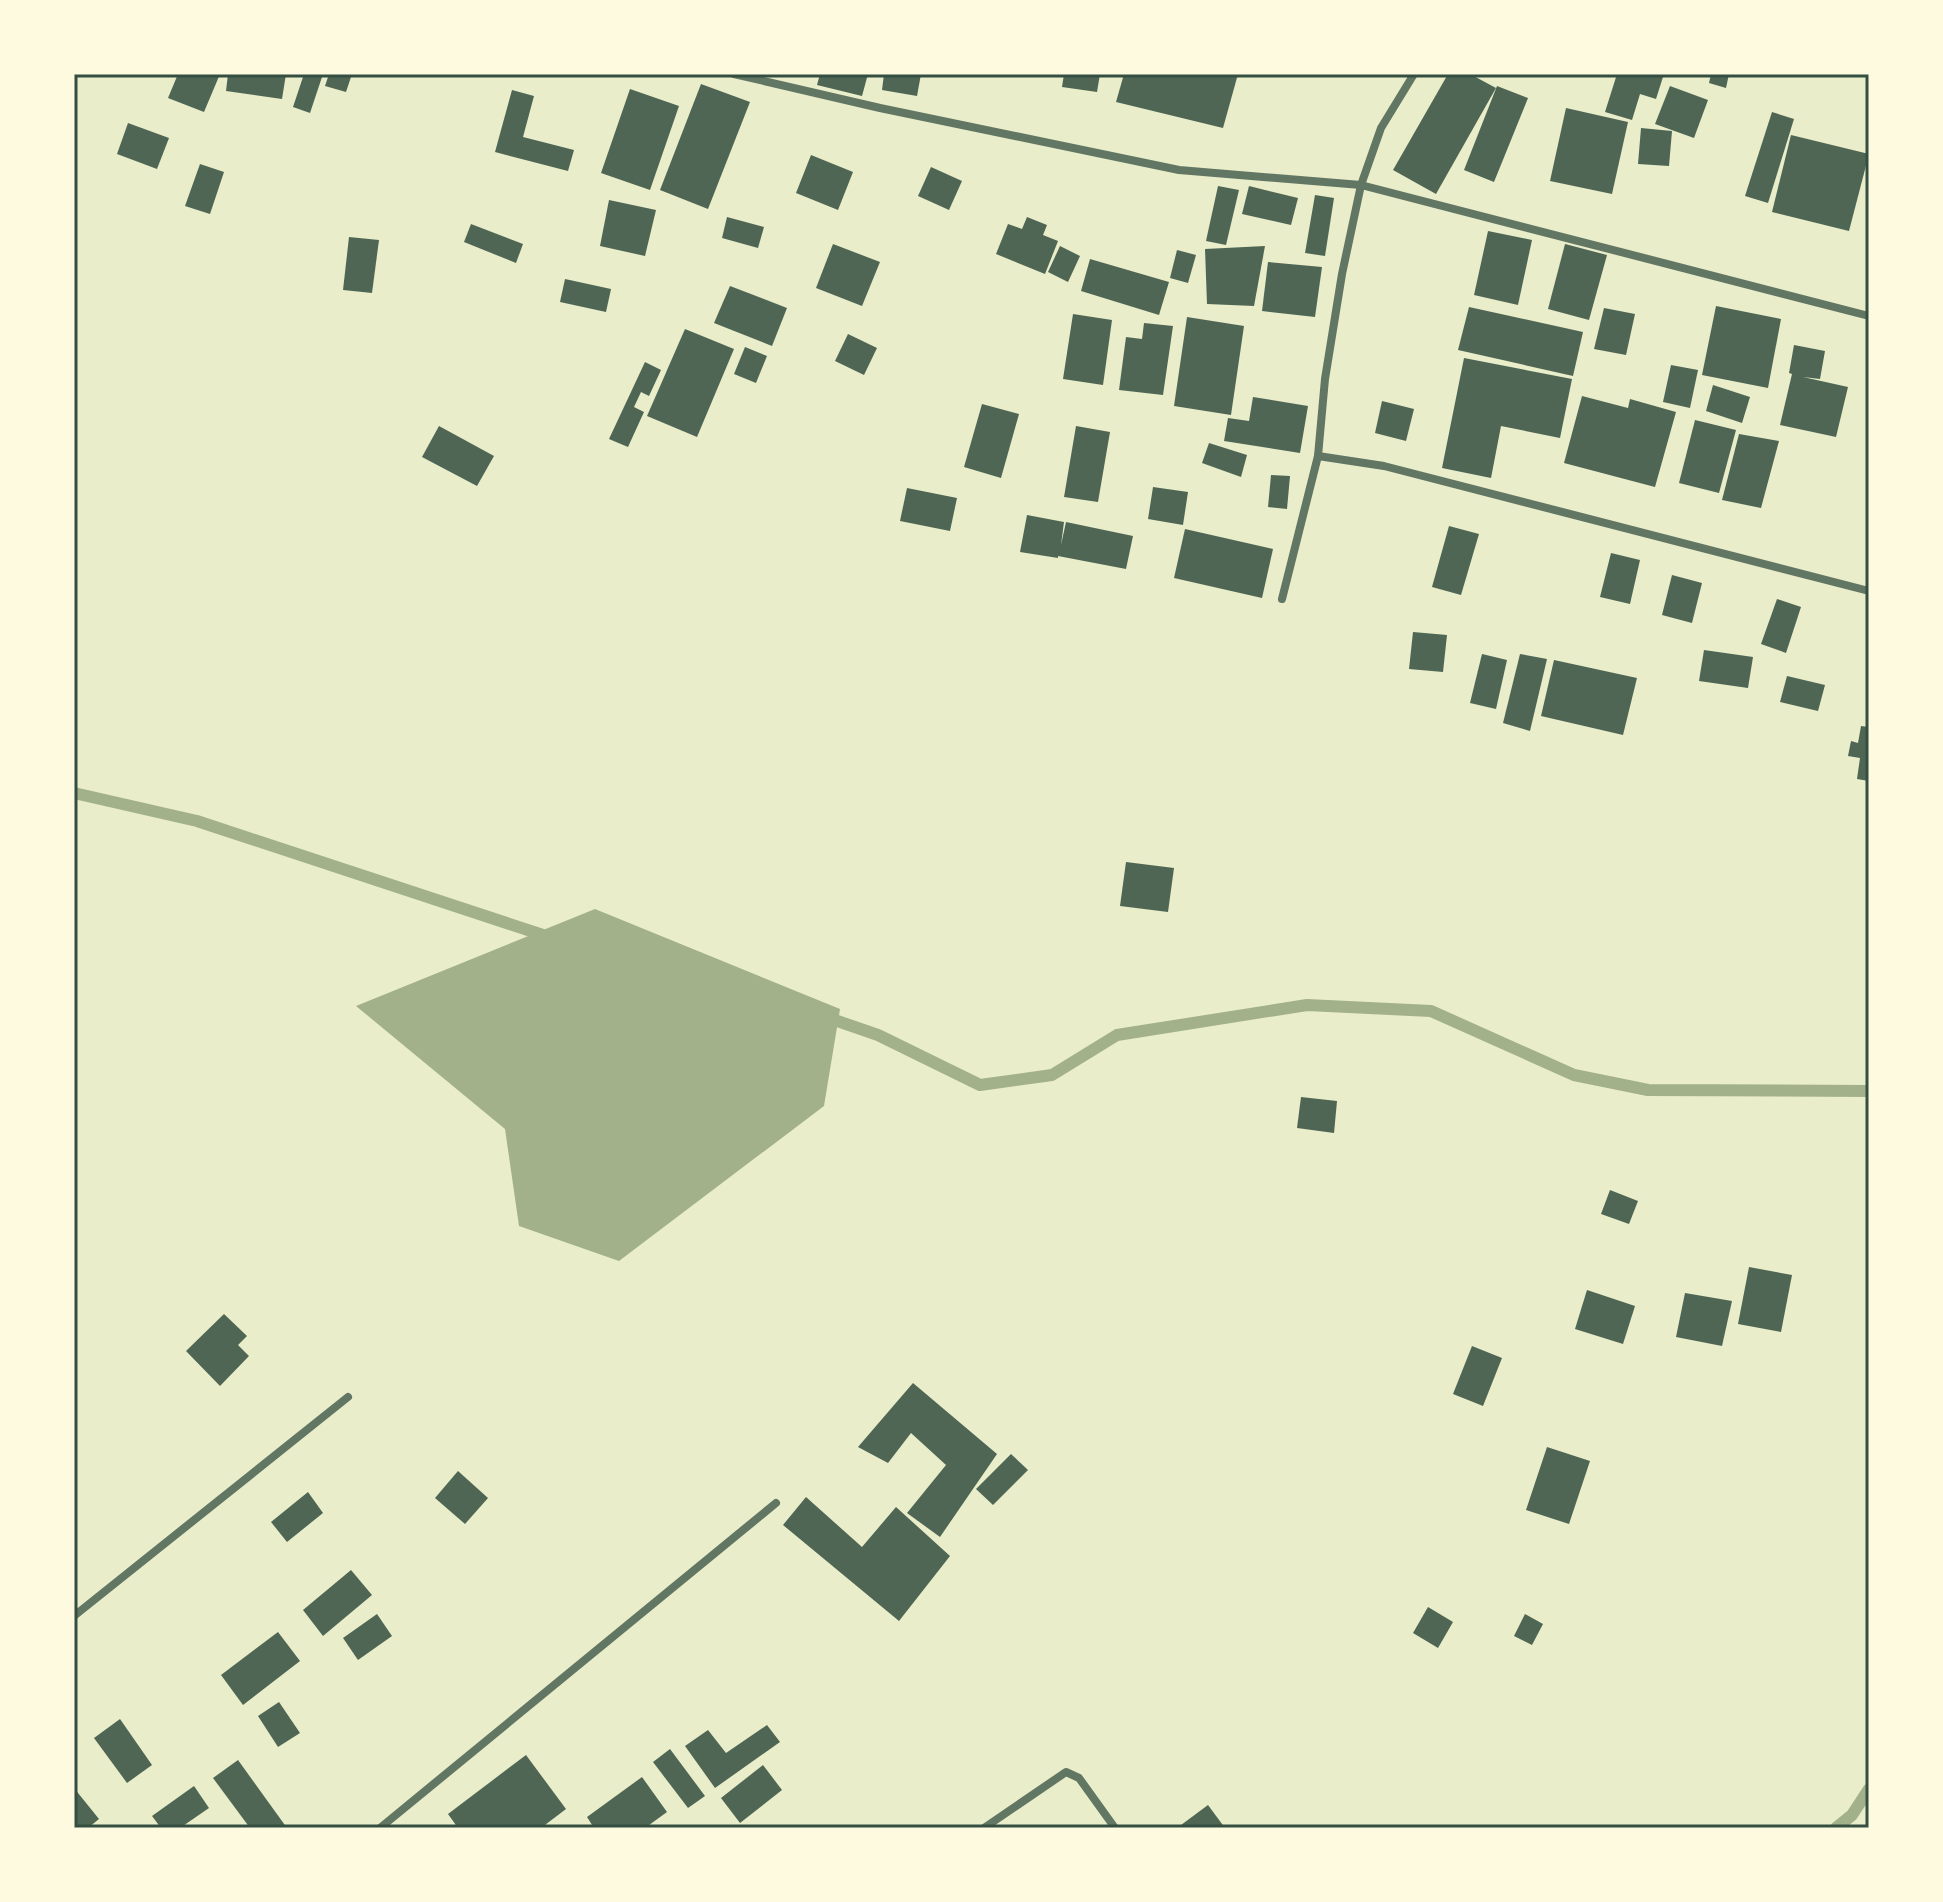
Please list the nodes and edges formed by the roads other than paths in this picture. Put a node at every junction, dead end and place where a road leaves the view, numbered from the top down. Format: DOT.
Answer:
graph roads {
  1 [pos="734,74"];
  2 [pos="1414,74"];
  3 [pos="1361,185"];
  4 [pos="1869,316"];
  5 [pos="1318,456"];
  6 [pos="1869,591"];
  7 [pos="1282,599"];
  8 [pos="348,1397"];
  9 [pos="776,1503"];
  10 [pos="74,1616"];
  11 [pos="380,1828"];
  12 [pos="984,1828"];
  13 [pos="1115,1828"];
  1 -- 3 [label="street"];
  2 -- 3 [label="street"];
  3 -- 4 [label="street"];
  3 -- 5 [label="street"];
  5 -- 6 [label="street"];
  5 -- 7 [label="street"];
  8 -- 10 [label="street"];
  9 -- 11 [label="street"];
  12 -- 13 [label="street"];
}
